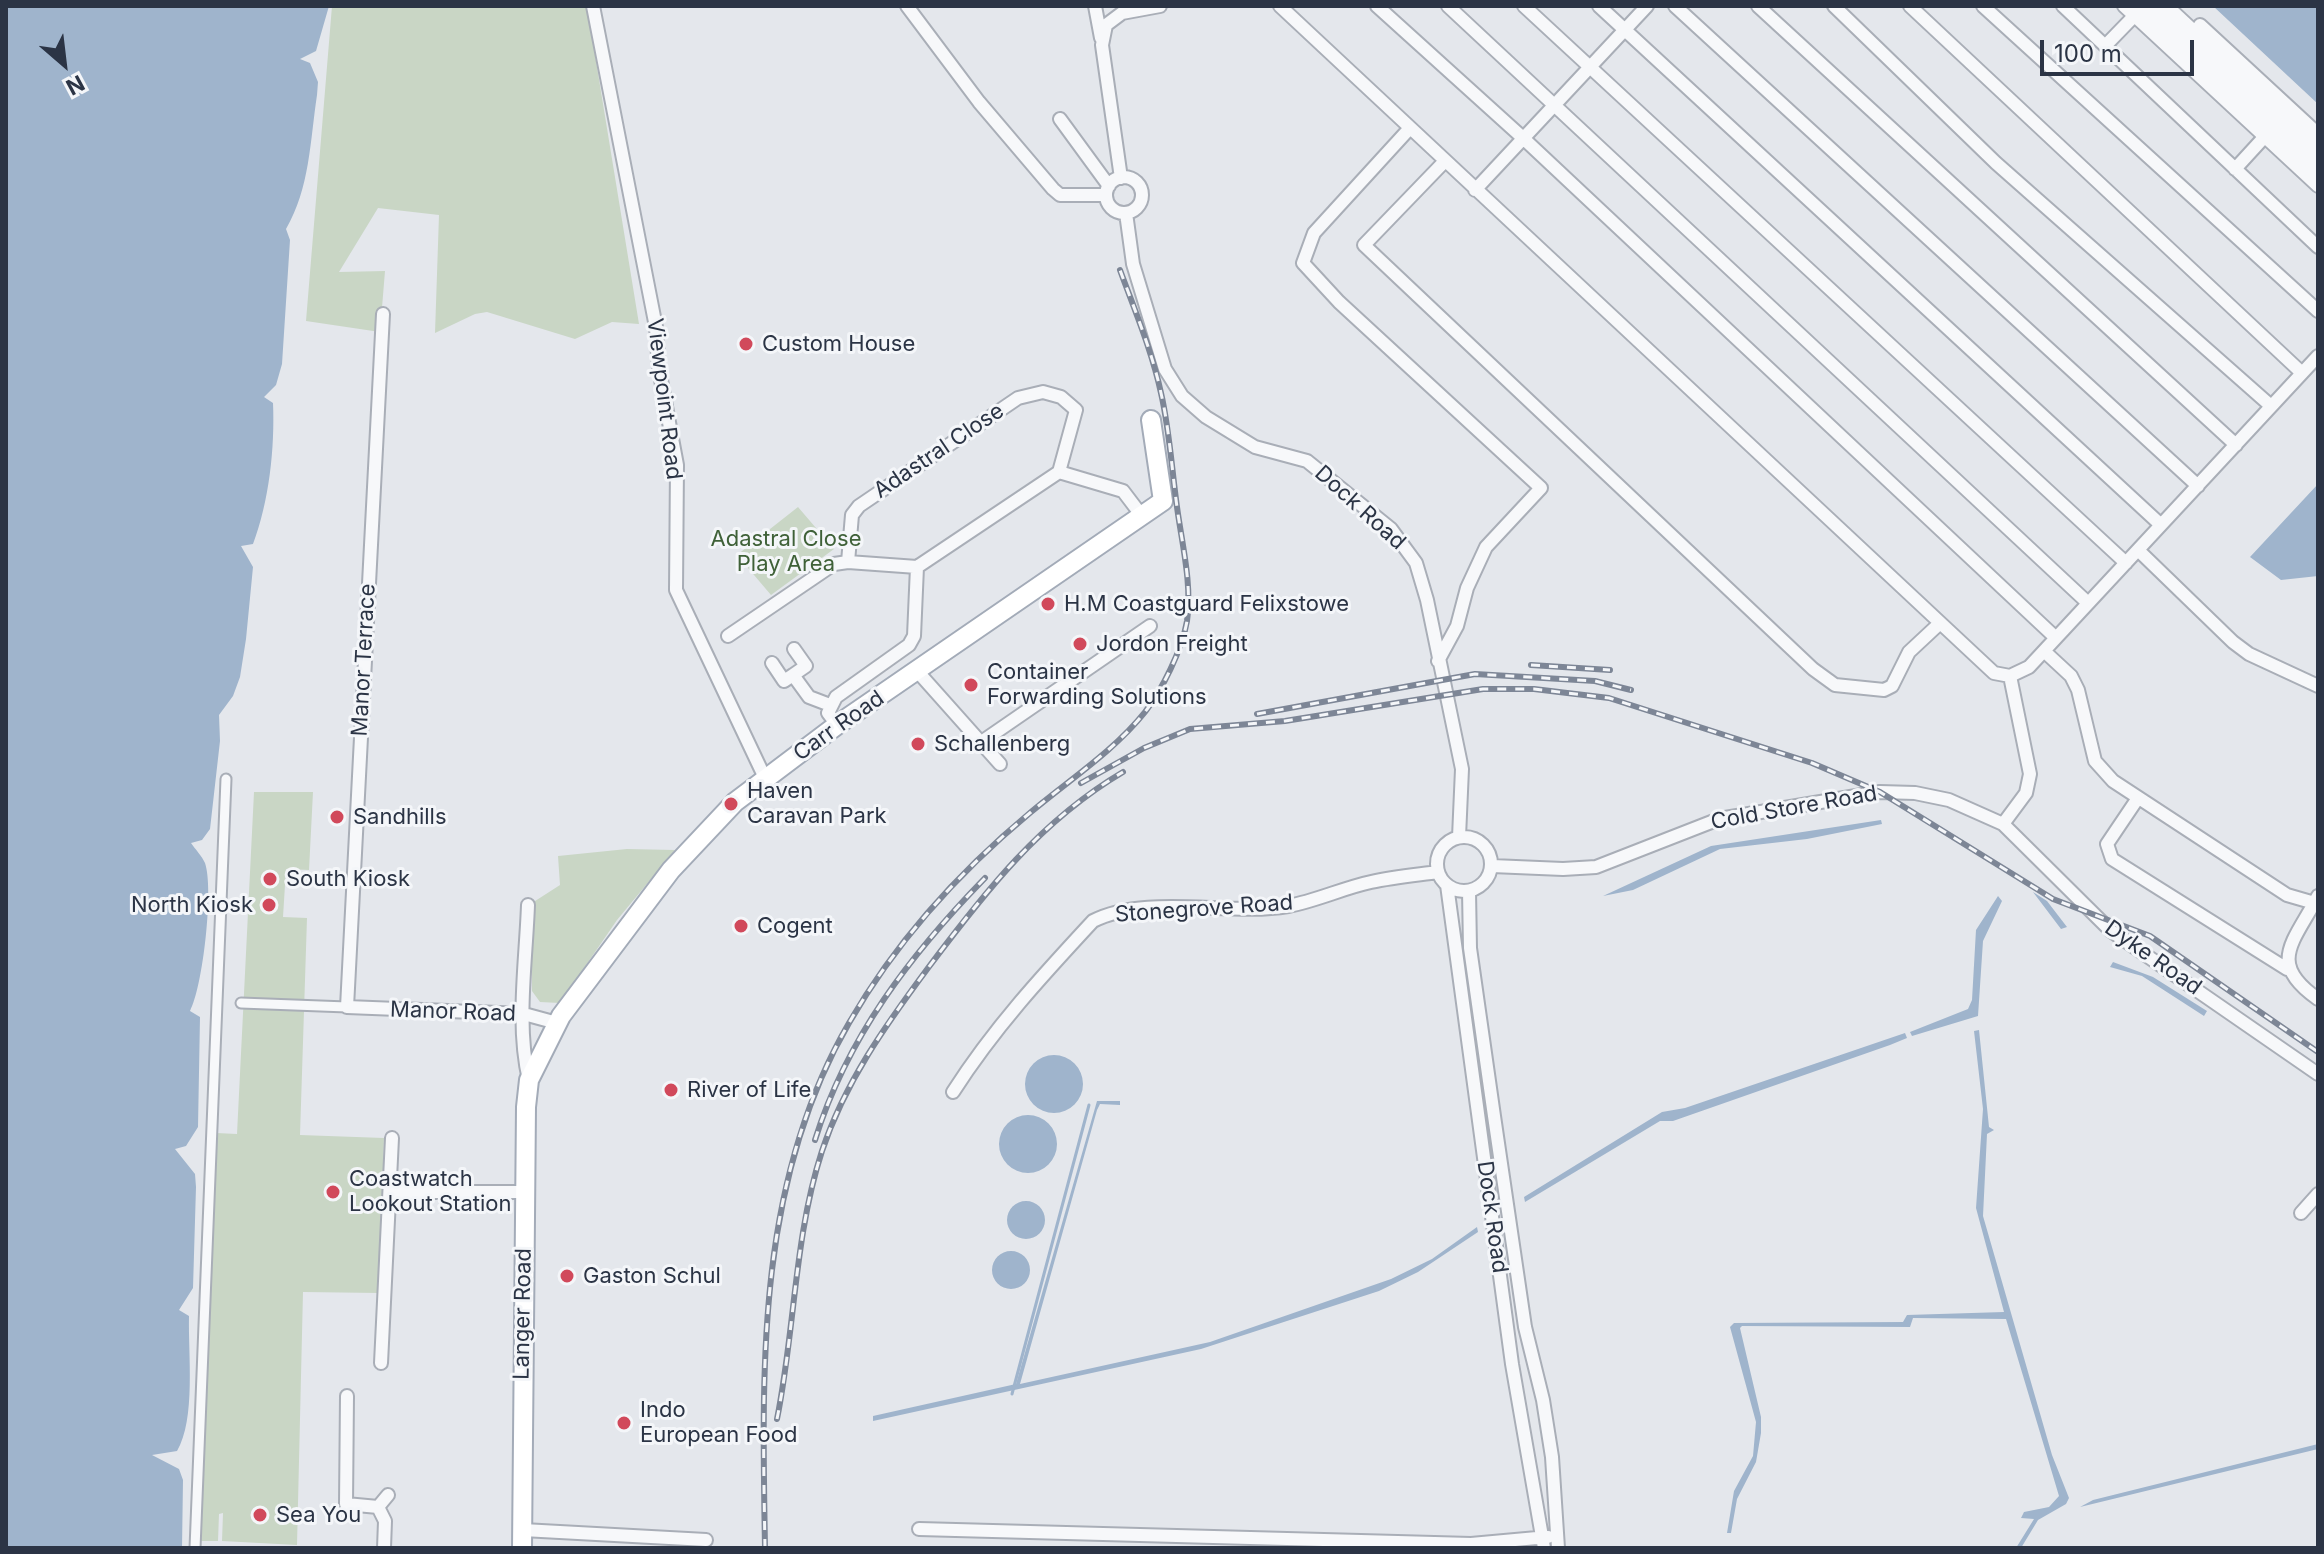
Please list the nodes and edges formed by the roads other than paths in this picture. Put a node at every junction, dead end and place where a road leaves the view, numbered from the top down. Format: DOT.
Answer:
graph roads {
  1 [pos="593,6"];
  2 [pos="907,6"];
  3 [pos="1095,6"];
  4 [pos="1160,6"];
  5 [pos="1280,6"];
  6 [pos="1377,6"];
  7 [pos="1448,6"];
  8 [pos="1524,6"];
  9 [pos="1599,6"];
  10 [pos="1647,6"];
  11 [pos="1675,6"];
  12 [pos="1758,6"];
  13 [pos="1834,6"];
  14 [pos="1910,6"];
  15 [pos="1983,6"];
  16 [pos="2063,6"];
  17 [pos="2124,6"];
  18 [pos="2167,6"];
  19 [pos="2179,6"];
  20 [pos="2142,9"];
  21 [pos="1625,30"];
  22 [pos="1102,45"];
  23 [pos="2106,45"];
  24 [pos="1590,67"];
  25 [pos="1555,104"];
  26 [pos="1060,119"];
  27 [pos="2278,123"];
  28 [pos="1410,128"];
  29 [pos="2318,134"];
  30 [pos="1523,138"];
  31 [pos="2318,147"];
  32 [pos="2318,160"];
  33 [pos="1445,161"];
  34 [pos="2235,169"];
  35 [pos="2318,173"];
  36 [pos="1121,178"];
  37 [pos="2318,186"];
  38 [pos="1107,190"];
  39 [pos="1475,190"];
  40 [pos="1126,213"];
  41 [pos="2318,247"];
  42 [pos="2318,311"];
  43 [pos="383,314"];
  44 [pos="2318,356"];
  45 [pos="2302,373"];
  46 [pos="2271,406"];
  47 [pos="1151,420"];
  48 [pos="2236,445"];
  49 [pos="1059,472"];
  50 [pos="2198,486"];
  51 [pos="1142,516"];
  52 [pos="2161,525"];
  53 [pos="2138,550"];
  54 [pos="848,562"];
  55 [pos="2126,563"];
  56 [pos="917,567"];
  57 [pos="2088,603"];
  58 [pos="1939,624"];
  59 [pos="1150,626"];
  60 [pos="728,636"];
  61 [pos="2056,638"];
  62 [pos="794,649"];
  63 [pos="2044,651"];
  64 [pos="1438,661"];
  65 [pos="772,663"];
  66 [pos="918,672"];
  67 [pos="793,675"];
  68 [pos="2010,676"];
  69 [pos="2318,686"];
  70 [pos="830,705"];
  71 [pos="837,725"];
  72 [pos="980,743"];
  73 [pos="1000,764"];
  74 [pos="765,778"];
  75 [pos="226,779"];
  76 [pos="2138,798"];
  77 [pos="2003,824"];
  78 [pos="1459,837"];
  79 [pos="1492,866"];
  80 [pos="1438,872"];
  81 [pos="1447,885"];
  82 [pos="1469,891"];
  83 [pos="2317,901"];
  84 [pos="528,905"];
  85 [pos="2287,969"];
  86 [pos="2318,999"];
  87 [pos="241,1003"];
  88 [pos="347,1007"];
  89 [pos="524,1014"];
  90 [pos="557,1023"];
  91 [pos="2318,1074"];
  92 [pos="529,1080"];
  93 [pos="953,1092"];
  94 [pos="392,1138"];
  95 [pos="390,1192"];
  96 [pos="527,1192"];
  97 [pos="2318,1194"];
  98 [pos="2301,1213"];
  99 [pos="381,1363"];
  100 [pos="347,1396"];
  101 [pos="388,1495"];
  102 [pos="378,1507"];
  103 [pos="919,1529"];
  104 [pos="594,1533"];
  105 [pos="522,1539"];
  106 [pos="706,1540"];
  107 [pos="1550,1542"];
  108 [pos="195,1548"];
  109 [pos="384,1548"];
  110 [pos="594,1548"];
  1 -- 74 [label="street, Viewpoint Road"];
  2 -- 38 [label="street"];
  3 -- 22 [label="street"];
  4 -- 22 [label="street"];
  5 -- 28 [label="street"];
  6 -- 30 [label="street"];
  7 -- 25 [label="street"];
  8 -- 24 [label="street"];
  9 -- 21 [label="street"];
  10 -- 21 [label="street"];
  11 -- 50 [label="street"];
  12 -- 48 [label="street"];
  13 -- 46 [label="street"];
  14 -- 45 [label="street"];
  15 -- 42 [label="street"];
  16 -- 23 [label="street"];
  17 -- 20 [label="street"];
  18 -- 27 [label="street"];
  19 -- 27 [label="street"];
  20 -- 23 [label="street"];
  20 -- 27 [label="street"];
  20 -- 27 [label="street"];
  21 -- 24 [label="street"];
  21 -- 52 [label="street"];
  22 -- 36 [label="street"];
  23 -- 34 [label="street"];
  24 -- 25 [label="street"];
  24 -- 55 [label="street"];
  25 -- 30 [label="street"];
  25 -- 57 [label="street"];
  26 -- 38 [label="street"];
  27 -- 29 [label="street"];
  27 -- 31 [label="street"];
  27 -- 32 [label="street"];
  27 -- 34 [label="street"];
  27 -- 35 [label="street"];
  27 -- 37 [label="street"];
  28 -- 33 [label="street"];
  28 -- 64 [label="street"];
  30 -- 39 [label="street"];
  30 -- 61 [label="street"];
  33 -- 39 [label="street"];
  33 -- 58 [label="street"];
  34 -- 41 [label="street"];
  36 -- 38 [label="street"];
  36 -- 40 [label="street"];
  38 -- 40 [label="street"];
  39 -- 58 [label="street"];
  40 -- 64 [label="street, Dock Road"];
  43 -- 88 [label="street, Manor Terrace"];
  44 -- 45 [label="street"];
  45 -- 46 [label="street"];
  46 -- 48 [label="street"];
  47 -- 51 [label="main road, Carr Road"];
  48 -- 50 [label="street"];
  49 -- 51 [label="street"];
  49 -- 54 [label="street, Adastral Close"];
  49 -- 56 [label="street"];
  50 -- 52 [label="street"];
  51 -- 66 [label="main road, Carr Road"];
  52 -- 53 [label="street"];
  53 -- 55 [label="street"];
  53 -- 69 [label="street"];
  54 -- 56 [label="street"];
  54 -- 60 [label="street"];
  55 -- 57 [label="street"];
  56 -- 70 [label="street"];
  57 -- 61 [label="street"];
  58 -- 68 [label="street"];
  59 -- 72 [label="street"];
  61 -- 63 [label="street"];
  62 -- 67 [label="street"];
  63 -- 68 [label="street"];
  63 -- 76 [label="street"];
  64 -- 78 [label="street, Dock Road"];
  65 -- 67 [label="street"];
  66 -- 71 [label="main road, Carr Road"];
  66 -- 72 [label="street"];
  67 -- 70 [label="street"];
  68 -- 77 [label="street"];
  70 -- 71 [label="street"];
  71 -- 74 [label="main road, Carr Road"];
  72 -- 73 [label="street"];
  74 -- 90 [label="main road, Carr Road"];
  75 -- 108 [label="street"];
  76 -- 83 [label="street"];
  76 -- 85 [label="street"];
  77 -- 79 [label="street, Cold Store Road"];
  77 -- 91 [label="street, Dyke Road"];
  78 -- 79 [label="street"];
  78 -- 80 [label="street"];
  79 -- 82 [label="street"];
  80 -- 81 [label="street"];
  80 -- 93 [label="street, Stonegrove Road"];
  81 -- 82 [label="street"];
  81 -- 107 [label="street, Dock Road"];
  82 -- 107 [label="street, Dock Road"];
  83 -- 85 [label="street"];
  84 -- 89 [label="street"];
  85 -- 86 [label="street"];
  87 -- 88 [label="street"];
  88 -- 89 [label="street, Manor Road"];
  89 -- 90 [label="street, Manor Road"];
  89 -- 92 [label="street"];
  90 -- 92 [label="main road, Carr Road"];
  92 -- 96 [label="main road, Langer Road"];
  94 -- 95 [label="street"];
  95 -- 96 [label="street"];
  95 -- 99 [label="street"];
  96 -- 105 [label="main road, Langer Road"];
  97 -- 98 [label="street"];
  100 -- 102 [label="street"];
  101 -- 102 [label="street"];
  102 -- 109 [label="street"];
  103 -- 107 [label="street"];
  104 -- 105 [label="street"];
  104 -- 106 [label="street"];
  104 -- 110 [label="street"];
}
